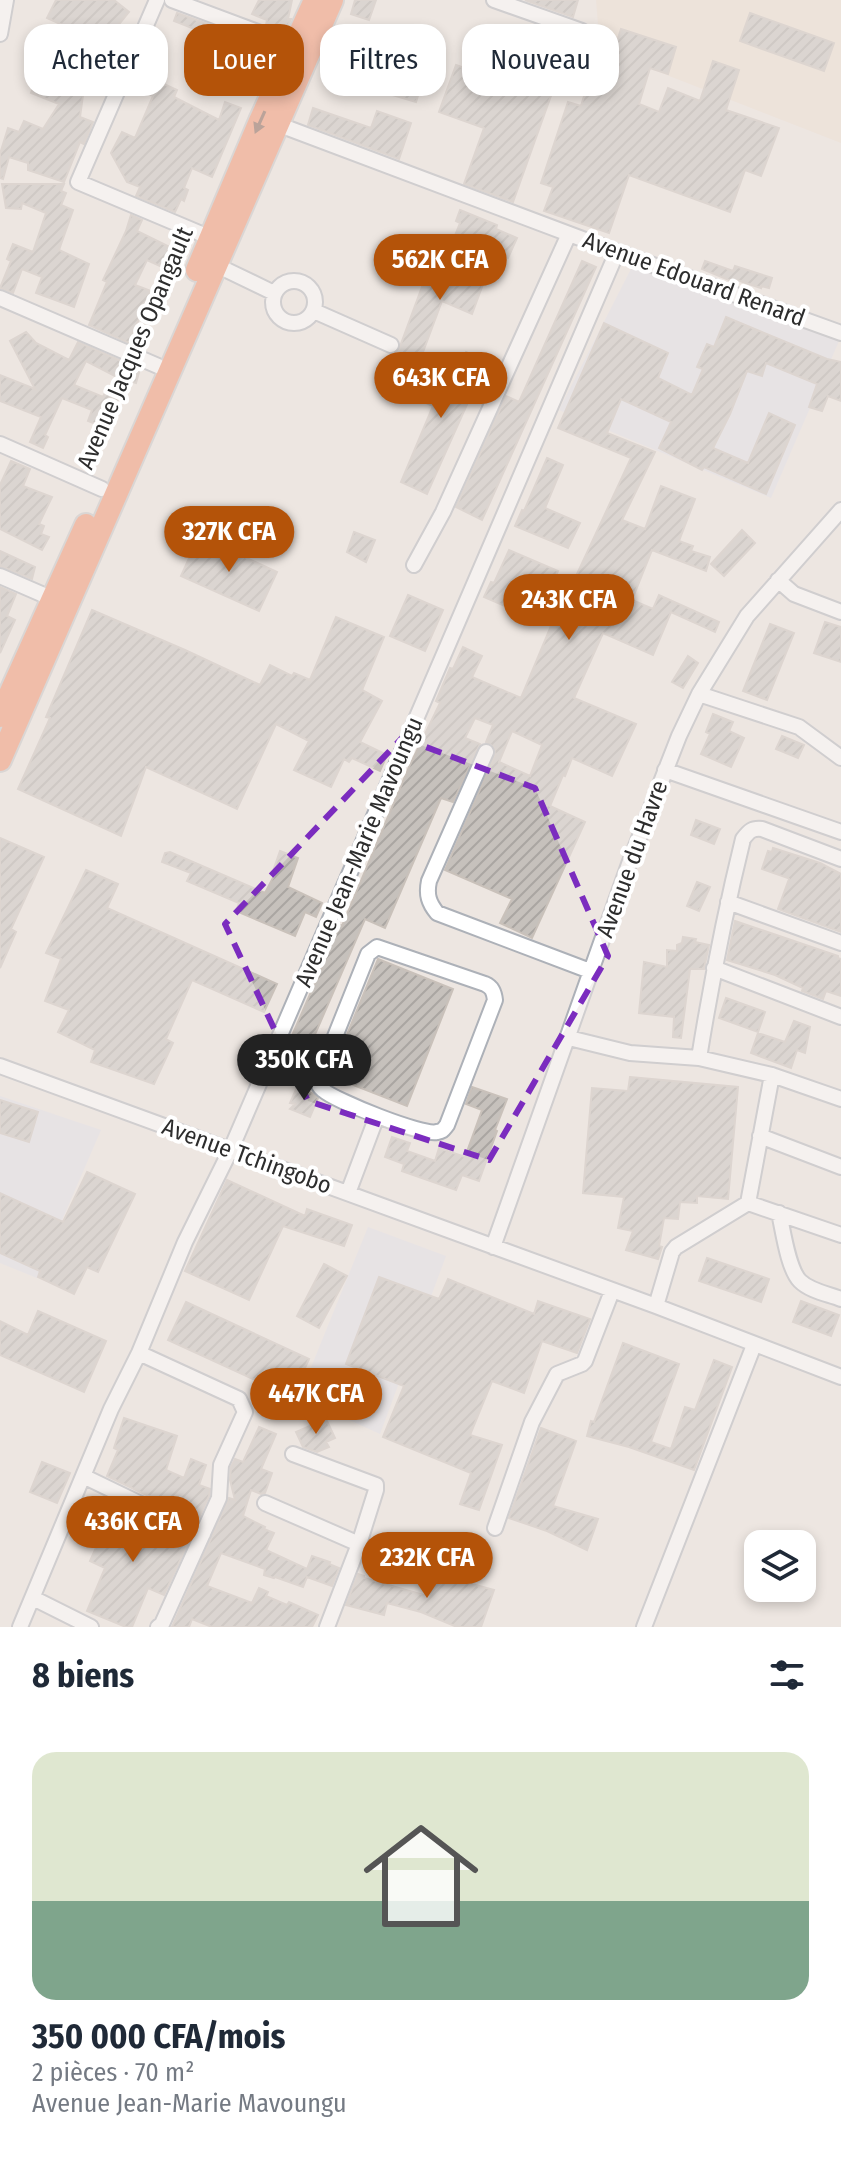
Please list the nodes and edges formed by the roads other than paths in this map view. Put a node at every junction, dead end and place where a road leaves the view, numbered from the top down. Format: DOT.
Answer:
graph roads {
  1 [pos="6,0"];
  2 [pos="157,0"];
  3 [pos="172,0"];
  4 [pos="315,0"];
  5 [pos="332,0"];
  6 [pos="494,0"];
  7 [pos="515,4"];
  8 [pos="236,24"];
  9 [pos="565,24"];
  10 [pos="304,25"];
  11 [pos="0,34"];
  12 [pos="272,96"];
  13 [pos="277,124"];
  14 [pos="569,234"];
  15 [pos="211,238"];
  16 [pos="617,252"];
  17 [pos="216,265"];
  18 [pos="274,293"];
  19 [pos="0,298"];
  20 [pos="314,311"];
  21 [pos="841,333"];
  22 [pos="391,345"];
  23 [pos="158,366"];
  24 [pos="0,444"];
  25 [pos="102,489"];
  26 [pos="841,510"];
  27 [pos="414,565"];
  28 [pos="0,576"];
  29 [pos="778,580"];
  30 [pos="53,599"];
  31 [pos="841,612"];
  32 [pos="699,694"];
  33 [pos="0,716"];
  34 [pos="486,752"];
  35 [pos="841,758"];
  36 [pos="0,760"];
  37 [pos="665,770"];
  38 [pos="841,832"];
  39 [pos="841,859"];
  40 [pos="728,902"];
  41 [pos="841,943"];
  42 [pos="714,968"];
  43 [pos="590,971"];
  44 [pos="841,1017"];
  45 [pos="569,1038"];
  46 [pos="699,1058"];
  47 [pos="0,1066"];
  48 [pos="772,1075"];
  49 [pos="841,1099"];
  50 [pos="377,1116"];
  51 [pos="760,1136"];
  52 [pos="231,1149"];
  53 [pos="841,1167"];
  54 [pos="348,1193"];
  55 [pos="748,1203"];
  56 [pos="779,1213"];
  57 [pos="841,1235"];
  58 [pos="493,1247"];
  59 [pos="612,1291"];
  60 [pos="841,1299"];
  61 [pos="656,1306"];
  62 [pos="754,1345"];
  63 [pos="139,1353"];
  64 [pos="841,1377"];
  65 [pos="293,1454"];
  66 [pos="83,1476"];
  67 [pos="265,1503"];
  68 [pos="495,1528"];
  69 [pos="203,1534"];
  70 [pos="359,1544"];
  71 [pos="33,1598"];
  72 [pos="20,1627"];
  73 [pos="91,1627"];
  74 [pos="158,1627"];
  75 [pos="327,1627"];
  76 [pos="644,1627"];
  1 -- 11 [label="street"];
  2 -- 15 [label="street"];
  3 -- 8 [label="street"];
  4 -- 10 [label="highway, Avenue Jacques Opangault"];
  5 -- 13 [label="highway"];
  6 -- 7 [label="street"];
  7 -- 9 [label="street"];
  12 -- 15 [label="highway, Avenue Jacques Opangault, one-way"];
  13 -- 14 [label="street, Avenue Edouard Renard"];
  13 -- 17 [label="highway"];
  14 -- 16 [label="street, Avenue Edouard Renard"];
  14 -- 27 [label="street"];
  15 -- 23 [label="highway, Avenue Jacques Opangault"];
  16 -- 21 [label="street, Avenue Edouard Renard"];
  16 -- 52 [label="street, Avenue Jean-Marie Mavoungu"];
  17 -- 18 [label="street"];
  17 -- 36 [label="highway"];
  18 -- 20 [label="street"];
  18 -- 20 [label="street"];
  19 -- 23 [label="street"];
  20 -- 22 [label="street"];
  23 -- 25 [label="highway, Avenue Jacques Opangault"];
  24 -- 25 [label="street"];
  25 -- 30 [label="highway, Avenue Jacques Opangault"];
  26 -- 29 [label="street, Avenue du Havre"];
  28 -- 30 [label="street"];
  29 -- 31 [label="street"];
  29 -- 32 [label="street, Avenue du Havre"];
  30 -- 33 [label="highway, Avenue Jacques Opangault"];
  32 -- 35 [label="street"];
  32 -- 37 [label="street, Avenue du Havre"];
  34 -- 43 [label="street"];
  37 -- 38 [label="street"];
  37 -- 43 [label="street, Avenue du Havre"];
  39 -- 40 [label="street"];
  40 -- 41 [label="street"];
  40 -- 42 [label="street"];
  42 -- 44 [label="street"];
  42 -- 46 [label="street"];
  43 -- 45 [label="street, Avenue du Havre"];
  45 -- 46 [label="street"];
  45 -- 58 [label="street, Avenue du Havre"];
  46 -- 48 [label="street"];
  47 -- 52 [label="street, Avenue Tchingobo"];
  48 -- 49 [label="street"];
  48 -- 51 [label="street"];
  50 -- 50 [label="street"];
  50 -- 54 [label="street"];
  51 -- 53 [label="street"];
  51 -- 55 [label="street"];
  52 -- 54 [label="street, Avenue Tchingobo"];
  52 -- 63 [label="street, Avenue Jean-Marie Mavoungu"];
  54 -- 58 [label="street, Avenue Tchingobo"];
  55 -- 56 [label="street"];
  55 -- 61 [label="street"];
  56 -- 57 [label="street"];
  56 -- 60 [label="street"];
  58 -- 59 [label="street, Avenue Tchingobo"];
  59 -- 61 [label="street, Avenue Tchingobo"];
  59 -- 68 [label="street"];
  61 -- 62 [label="street, Avenue Tchingobo"];
  62 -- 64 [label="street, Avenue Tchingobo"];
  62 -- 76 [label="street"];
  63 -- 66 [label="street, Avenue Jean-Marie Mavoungu"];
  63 -- 69 [label="street"];
  65 -- 70 [label="street"];
  66 -- 69 [label="street"];
  66 -- 71 [label="street, Avenue Jean-Marie Mavoungu"];
  67 -- 70 [label="street"];
  69 -- 74 [label="street"];
  70 -- 75 [label="street"];
  71 -- 72 [label="street, Avenue Jean-Marie Mavoungu"];
  71 -- 73 [label="street"];
}
